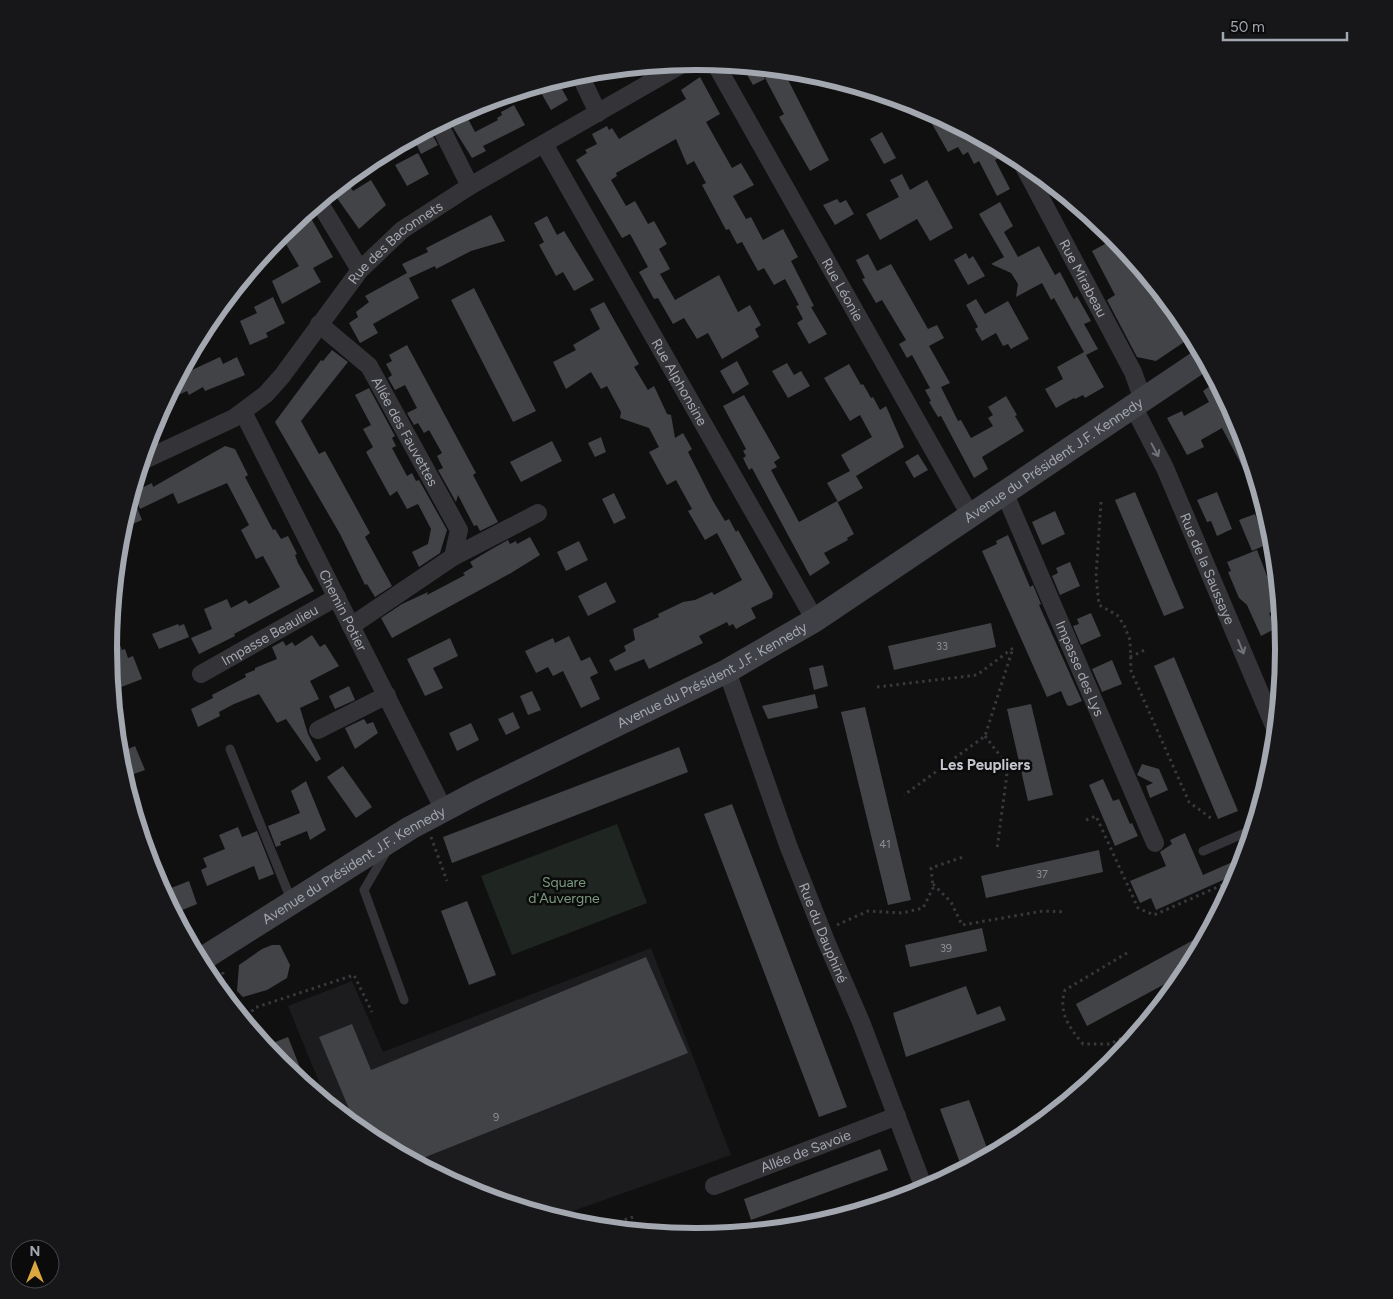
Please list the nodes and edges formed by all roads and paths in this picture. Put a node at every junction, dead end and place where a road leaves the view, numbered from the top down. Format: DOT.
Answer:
graph roads {
  1 [pos="671,71"];
  2 [pos="719,71"];
  3 [pos="583,81"];
  4 [pos="598,113"];
  5 [pos="441,130"];
  6 [pos="544,144"];
  7 [pos="1029,176"];
  8 [pos="470,186"];
  9 [pos="322,207"];
  10 [pos="360,270"];
  11 [pos="319,324"];
  12 [pos="1199,362"];
  13 [pos="1138,403"];
  14 [pos="243,412"];
  15 [pos="150,457"];
  16 [pos="1005,494"];
  17 [pos="1101,502"];
  18 [pos="538,513"];
  19 [pos="970,515"];
  20 [pos="453,557"];
  21 [pos="337,597"];
  22 [pos="815,620"];
  23 [pos="351,626"];
  24 [pos="1147,649"];
  25 [pos="1130,657"];
  26 [pos="726,671"];
  27 [pos="201,674"];
  28 [pos="877,687"];
  29 [pos="387,696"];
  30 [pos="1271,722"];
  31 [pos="318,730"];
  32 [pos="985,736"];
  33 [pos="230,749"];
  34 [pos="904,795"];
  35 [pos="444,810"];
  36 [pos="1212,819"];
  37 [pos="1086,820"];
  38 [pos="1246,831"];
  39 [pos="430,834"];
  40 [pos="1155,843"];
  41 [pos="997,849"];
  42 [pos="1203,851"];
  43 [pos="385,854"];
  44 [pos="963,857"];
  45 [pos="448,881"];
  46 [pos="932,883"];
  47 [pos="1226,883"];
  48 [pos="292,902"];
  49 [pos="1065,912"];
  50 [pos="822,929"];
  51 [pos="1127,954"];
  52 [pos="207,958"];
  53 [pos="404,1000"];
  54 [pos="372,1012"];
  55 [pos="249,1017"];
  56 [pos="1131,1033"];
  57 [pos="897,1116"];
  58 [pos="922,1183"];
  59 [pos="714,1186"];
  60 [pos="633,1218"];
  61 [pos="616,1223"];
  1 -- 4 [label="street, Rue des Baconnets"];
  2 -- 19 [label="street, Rue Léonie"];
  3 -- 4 [label="street"];
  4 -- 6 [label="street, Rue des Baconnets"];
  5 -- 8 [label="street"];
  6 -- 8 [label="street, Rue des Baconnets"];
  6 -- 22 [label="street, Rue Alphonsine"];
  7 -- 13 [label="street, Rue Mirabeau"];
  8 -- 10 [label="street, Rue des Baconnets"];
  9 -- 10 [label="street"];
  10 -- 11 [label="street, Rue des Baconnets"];
  11 -- 14 [label="street, Rue des Baconnets"];
  11 -- 20 [label="street, Allée des Fauvettes"];
  12 -- 13 [label="street, Avenue du Président J.F. Kennedy"];
  13 -- 16 [label="street, Avenue du Président J.F. Kennedy"];
  13 -- 30 [label="street, Rue de la Saussaye, one-way"];
  14 -- 15 [label="street, Rue des Baconnets"];
  14 -- 21 [label="street, Chemin Potier"];
  16 -- 19 [label="street, Avenue du Président J.F. Kennedy"];
  16 -- 40 [label="street, Impasse des Lys"];
  17 -- 25 [label="path"];
  18 -- 20 [label="street"];
  19 -- 22 [label="street, Avenue du Président J.F. Kennedy"];
  20 -- 23 [label="street"];
  21 -- 23 [label="street, Chemin Potier"];
  21 -- 27 [label="street, Impasse Beaulieu"];
  22 -- 26 [label="street, Avenue du Président J.F. Kennedy"];
  23 -- 29 [label="street, Chemin Potier"];
  24 -- 25 [label="path"];
  25 -- 36 [label="path"];
  26 -- 35 [label="street, Avenue du Président J.F. Kennedy"];
  26 -- 50 [label="street, Rue du Dauphiné"];
  28 -- 32 [label="path"];
  29 -- 31 [label="street"];
  29 -- 35 [label="street, Chemin Potier"];
  32 -- 34 [label="path"];
  32 -- 41 [label="path"];
  33 -- 48 [label="lane"];
  35 -- 48 [label="street, Avenue du Président J.F. Kennedy"];
  37 -- 47 [label="path"];
  38 -- 42 [label="lane"];
  39 -- 45 [label="path"];
  43 -- 53 [label="lane"];
  44 -- 46 [label="path"];
  46 -- 49 [label="path"];
  46 -- 50 [label="path"];
  48 -- 52 [label="street, Avenue du Président J.F. Kennedy"];
  50 -- 57 [label="street, Rue du Dauphiné"];
  51 -- 56 [label="path"];
  54 -- 55 [label="path"];
  57 -- 58 [label="street, Rue du Dauphiné"];
  57 -- 59 [label="street, Allée de Savoie"];
  60 -- 61 [label="path"];
}
